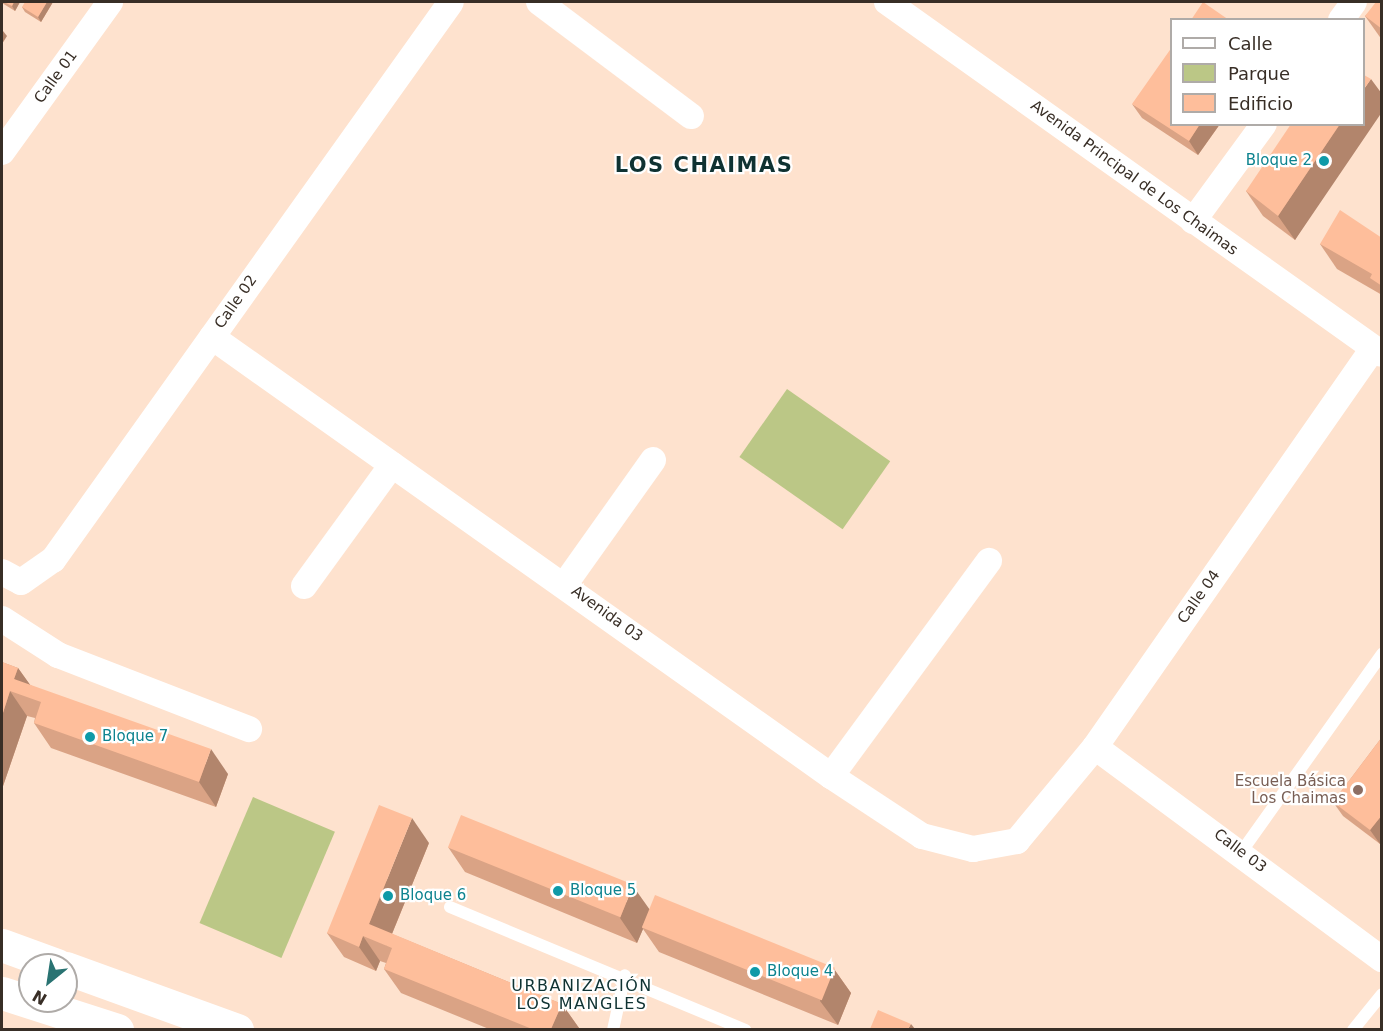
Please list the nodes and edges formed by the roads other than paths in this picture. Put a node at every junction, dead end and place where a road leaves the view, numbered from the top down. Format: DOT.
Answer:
graph roads {
  1 [pos="110,2"];
  2 [pos="451,2"];
  3 [pos="539,2"];
  4 [pos="887,2"];
  5 [pos="1354,2"];
  6 [pos="1342,18"];
  7 [pos="691,116"];
  8 [pos="1263,126"];
  9 [pos="2,152"];
  10 [pos="1193,221"];
  11 [pos="212,337"];
  12 [pos="1377,351"];
  13 [pos="653,460"];
  14 [pos="392,465"];
  15 [pos="989,561"];
  16 [pos="5,574"];
  17 [pos="565,584"];
  18 [pos="303,586"];
  19 [pos="2,619"];
  20 [pos="1382,654"];
  21 [pos="249,729"];
  22 [pos="1095,747"];
  23 [pos="831,776"];
  24 [pos="1017,841"];
  25 [pos="1242,851"];
  26 [pos="450,907"];
  27 [pos="2,945"];
  28 [pos="24,953"];
  29 [pos="1382,959"];
  30 [pos="78,972"];
  31 [pos="625,975"];
  32 [pos="2,993"];
  33 [pos="1382,994"];
  34 [pos="117,1029"];
  35 [pos="237,1029"];
  36 [pos="613,1029"];
  37 [pos="745,1029"];
  38 [pos="1353,1029"];
  1 -- 9 [label="street, Calle 01"];
  2 -- 11 [label="street, Calle 02"];
  3 -- 7 [label="street"];
  4 -- 10 [label="street, Avenida Principal de Los Chaimas"];
  5 -- 6 [label="street"];
  8 -- 10 [label="street"];
  10 -- 12 [label="street, Avenida Principal de Los Chaimas"];
  11 -- 14 [label="street, Avenida 03"];
  11 -- 16 [label="street, Calle 02"];
  12 -- 22 [label="street, Calle 04"];
  13 -- 17 [label="street"];
  14 -- 17 [label="street, Avenida 03"];
  14 -- 18 [label="street"];
  15 -- 23 [label="street"];
  17 -- 23 [label="street, Avenida 03"];
  19 -- 21 [label="street"];
  20 -- 25 [label="lane"];
  22 -- 24 [label="street, Calle 04"];
  22 -- 25 [label="street, Calle 03"];
  23 -- 24 [label="street, Avenida 03"];
  25 -- 29 [label="street, Calle 03"];
  26 -- 31 [label="lane"];
  27 -- 28 [label="main road"];
  30 -- 35 [label="main road"];
  31 -- 36 [label="lane"];
  31 -- 37 [label="lane"];
  32 -- 34 [label="main road"];
  33 -- 38 [label="lane"];
}
